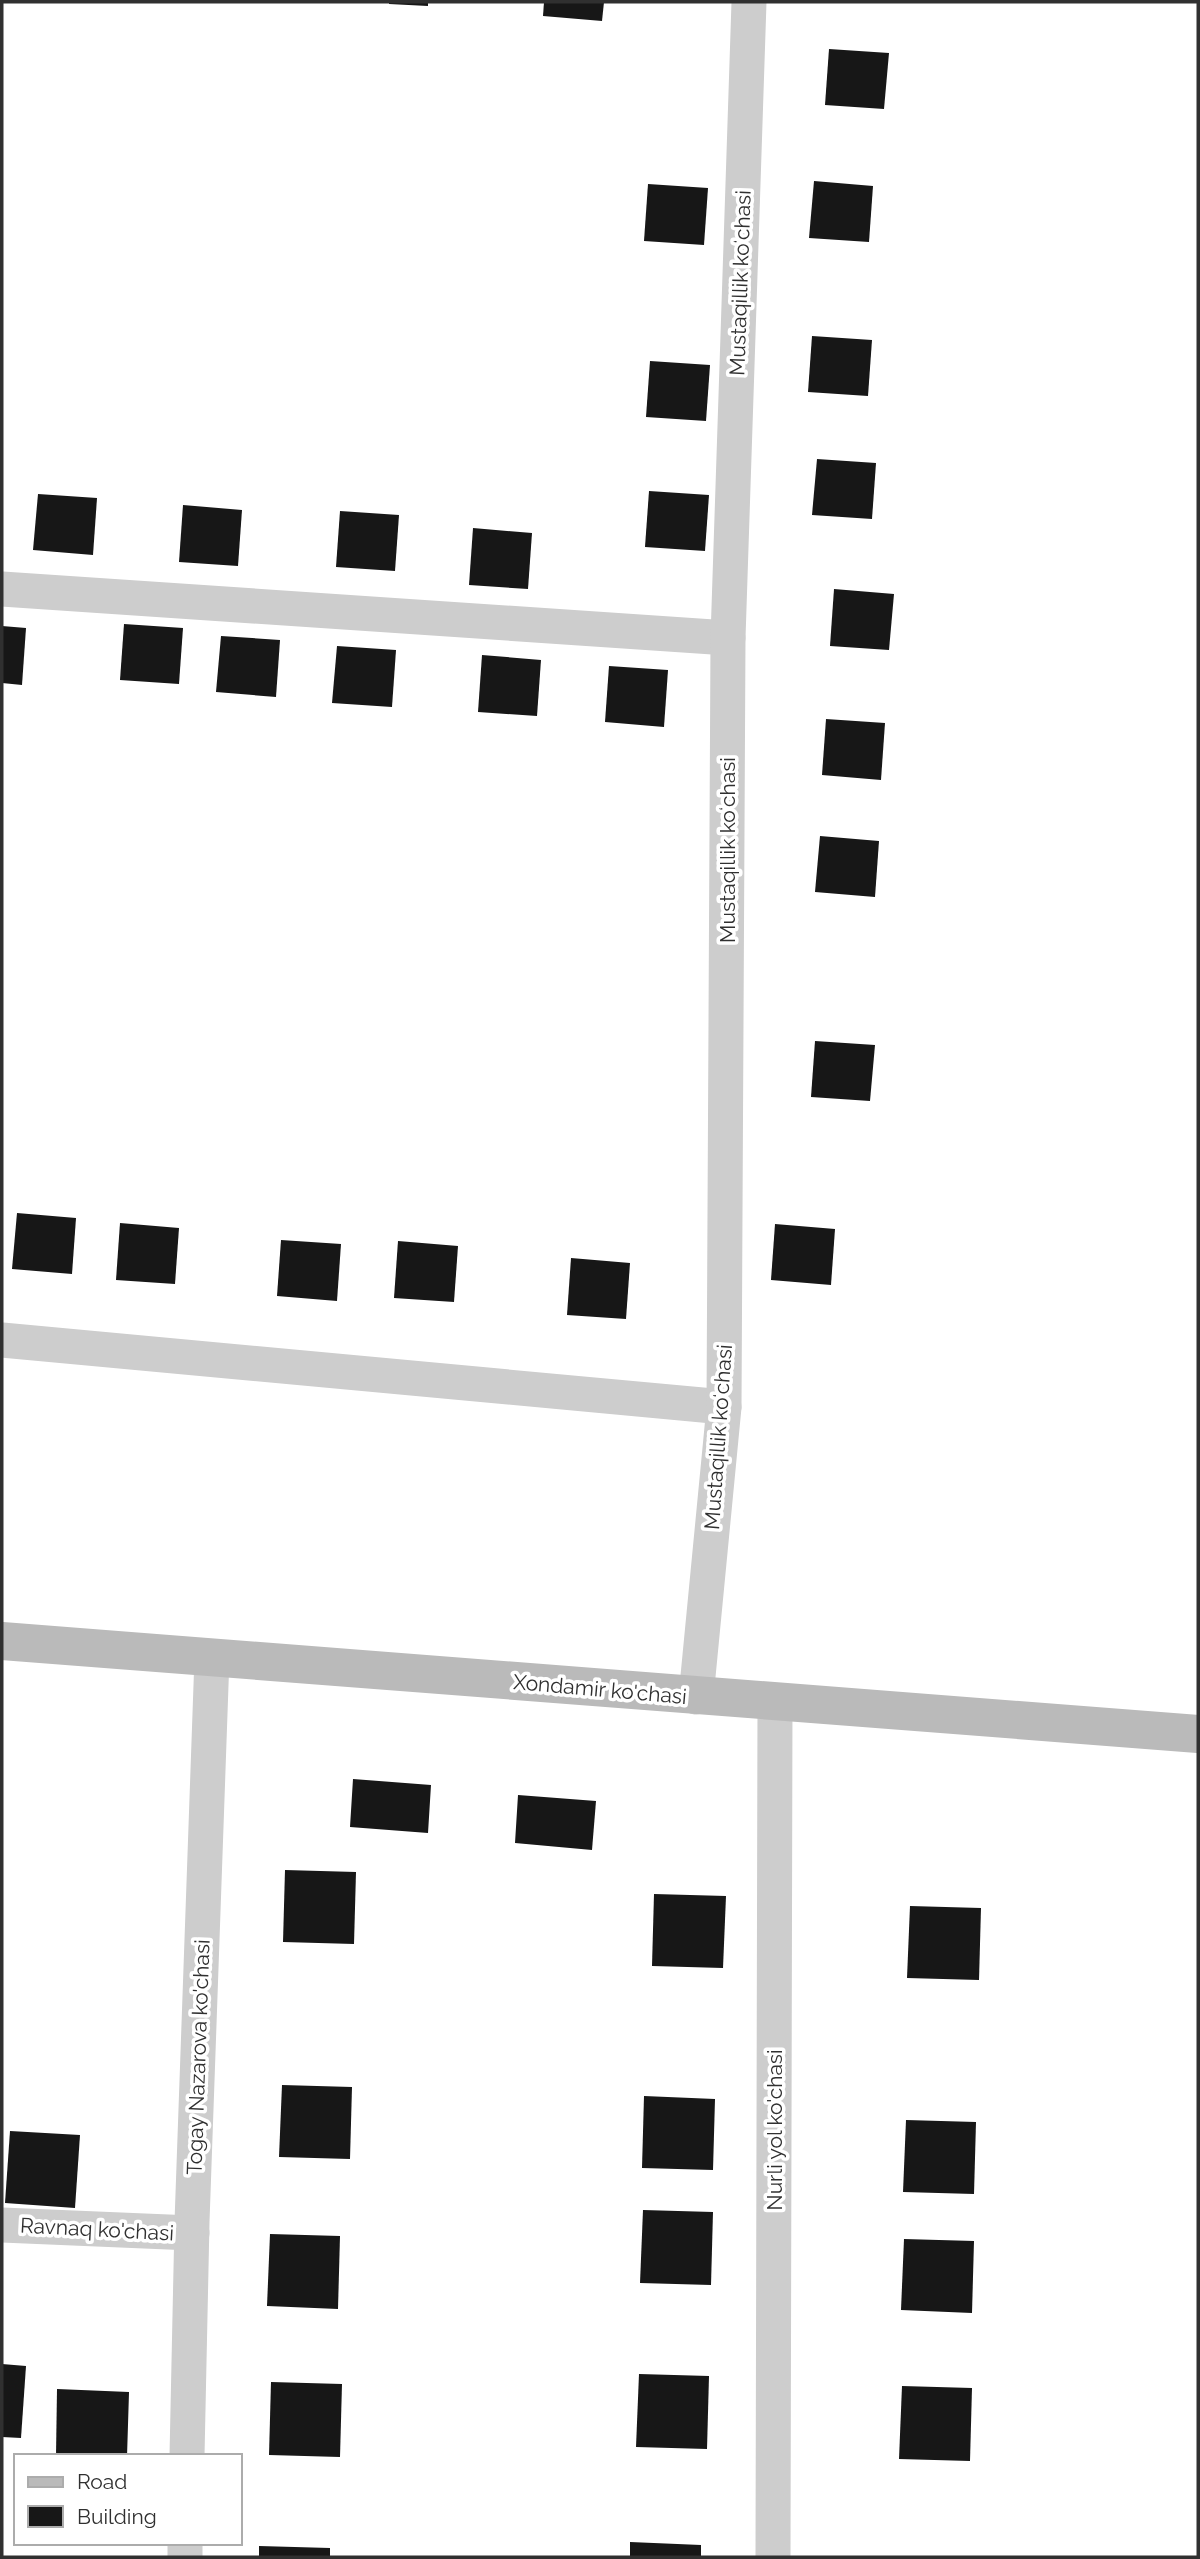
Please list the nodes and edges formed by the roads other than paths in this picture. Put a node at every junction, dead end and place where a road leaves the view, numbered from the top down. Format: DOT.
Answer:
graph roads {
  1 [pos="749,2"];
  2 [pos="2,589"];
  3 [pos="727,638"];
  4 [pos="2,1340"];
  5 [pos="724,1407"];
  6 [pos="2,1641"];
  7 [pos="212,1657"];
  8 [pos="696,1697"];
  9 [pos="775,1702"];
  10 [pos="1198,1734"];
  11 [pos="2,2225"];
  12 [pos="192,2233"];
  13 [pos="187,2454"];
  14 [pos="773,2557"];
  1 -- 3 [label="street, Mustaqillik koʻchasi"];
  2 -- 3 [label="street"];
  3 -- 5 [label="street, Mustaqillik koʻchasi"];
  4 -- 5 [label="street"];
  5 -- 8 [label="street, Mustaqillik koʻchasi"];
  6 -- 7 [label="main road, Xondamir ko'chasi"];
  7 -- 8 [label="main road, Xondamir ko'chasi"];
  7 -- 12 [label="street, Togay Nazarova ko'chasi"];
  8 -- 9 [label="main road, Xondamir ko'chasi"];
  9 -- 10 [label="main road, Xondamir ko'chasi"];
  9 -- 14 [label="street, Nurli yol ko'chasi"];
  11 -- 12 [label="street, Ravnaq ko'chasi"];
  12 -- 13 [label="street, Togay Nazarova ko'chasi"];
}
